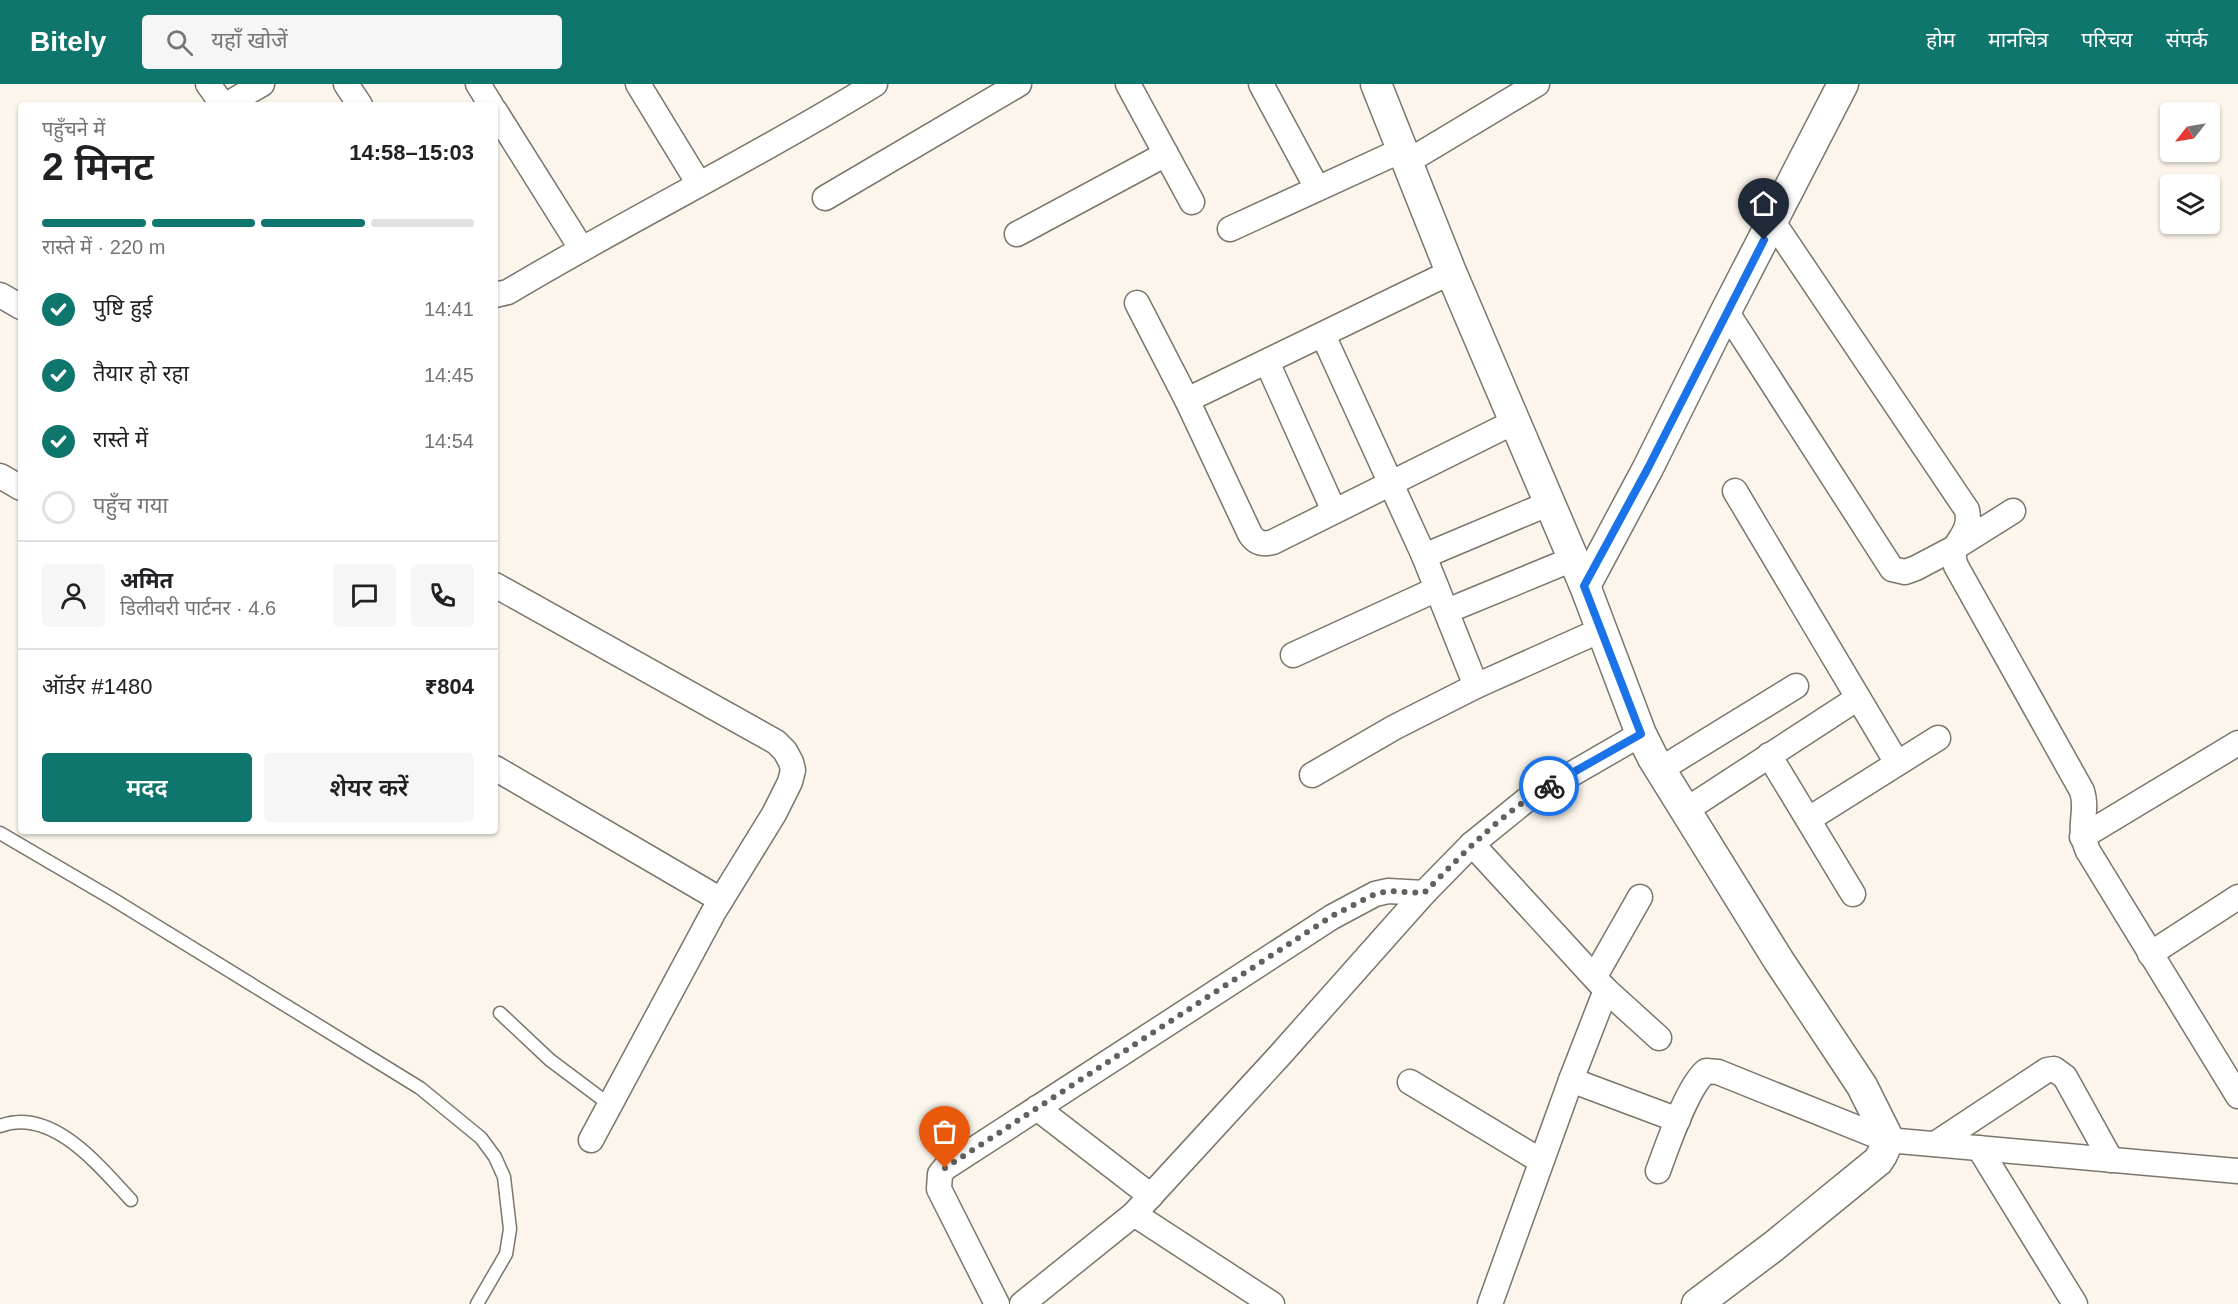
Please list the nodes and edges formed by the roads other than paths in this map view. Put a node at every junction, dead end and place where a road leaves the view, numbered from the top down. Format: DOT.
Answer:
graph roads {
  1 [pos="208,84"];
  2 [pos="262,84"];
  3 [pos="346,84"];
  4 [pos="478,84"];
  5 [pos="638,84"];
  6 [pos="874,84"];
  7 [pos="1019,84"];
  8 [pos="1261,84"];
  9 [pos="1376,84"];
  10 [pos="1537,84"];
  11 [pos="1843,84"];
  12 [pos="1131,85"];
  13 [pos="222,102"];
  14 [pos="229,102"];
  15 [pos="358,102"];
  16 [pos="489,102"];
  17 [pos="498,116"];
  18 [pos="1166,154"];
  19 [pos="1405,156"];
  20 [pos="699,184"];
  21 [pos="1317,188"];
  22 [pos="825,198"];
  23 [pos="1192,202"];
  24 [pos="1773,222"];
  25 [pos="1230,229"];
  26 [pos="1017,234"];
  27 [pos="581,248"];
  28 [pos="1451,272"];
  29 [pos="498,294"];
  30 [pos="0,295"];
  31 [pos="1137,303"];
  32 [pos="18,305"];
  33 [pos="1726,311"];
  34 [pos="1323,335"];
  35 [pos="1267,362"];
  36 [pos="1187,400"];
  37 [pos="1516,422"];
  38 [pos="0,476"];
  39 [pos="1391,484"];
  40 [pos="18,486"];
  41 [pos="1736,491"];
  42 [pos="1550,502"];
  43 [pos="2013,511"];
  44 [pos="1334,512"];
  45 [pos="1954,548"];
  46 [pos="1424,556"];
  47 [pos="1579,572"];
  48 [pos="498,587"];
  49 [pos="1437,589"];
  50 [pos="1447,611"];
  51 [pos="1601,630"];
  52 [pos="1293,655"];
  53 [pos="1476,686"];
  54 [pos="1796,686"];
  55 [pos="1858,698"];
  56 [pos="1641,734"];
  57 [pos="1938,738"];
  58 [pos="2238,743"];
  59 [pos="1769,755"];
  60 [pos="1897,763"];
  61 [pos="498,770"];
  62 [pos="1661,770"];
  63 [pos="1312,775"];
  64 [pos="1686,810"];
  65 [pos="1809,819"];
  66 [pos="0,833"];
  67 [pos="2082,837"];
  68 [pos="1472,844"];
  69 [pos="1424,893"];
  70 [pos="1853,894"];
  71 [pos="1640,897"];
  72 [pos="2238,897"];
  73 [pos="721,900"];
  74 [pos="2150,954"];
  75 [pos="1601,983"];
  76 [pos="500,1013"];
  77 [pos="1659,1038"];
  78 [pos="2229,1059"];
  79 [pos="1571,1080"];
  80 [pos="1410,1082"];
  81 [pos="2238,1096"];
  82 [pos="610,1105"];
  83 [pos="1037,1108"];
  84 [pos="1678,1120"];
  85 [pos="0,1126"];
  86 [pos="591,1140"];
  87 [pos="1887,1140"];
  88 [pos="1935,1144"];
  89 [pos="1979,1148"];
  90 [pos="2111,1160"];
  91 [pos="1541,1161"];
  92 [pos="1658,1171"];
  93 [pos="2238,1171"];
  94 [pos="1151,1196"];
  95 [pos="130,1200"];
  96 [pos="1134,1214"];
  97 [pos="477,1304"];
  98 [pos="998,1304"];
  99 [pos="1022,1304"];
  100 [pos="1272,1304"];
  101 [pos="1490,1304"];
  102 [pos="1697,1304"];
  103 [pos="2075,1304"];
  1 -- 13 [label="street"];
  2 -- 14 [label="street"];
  3 -- 15 [label="street"];
  4 -- 16 [label="street"];
  5 -- 20 [label="street"];
  6 -- 20 [label="street"];
  7 -- 22 [label="street"];
  8 -- 21 [label="street"];
  9 -- 19 [label="street"];
  10 -- 19 [label="street"];
  11 -- 24 [label="street"];
  12 -- 18 [label="street"];
  17 -- 27 [label="street"];
  18 -- 23 [label="street"];
  18 -- 26 [label="street"];
  19 -- 21 [label="street"];
  19 -- 28 [label="street"];
  20 -- 27 [label="street"];
  21 -- 25 [label="street"];
  24 -- 33 [label="street"];
  24 -- 45 [label="street"];
  27 -- 29 [label="street"];
  28 -- 34 [label="street"];
  28 -- 37 [label="street"];
  30 -- 32 [label="street"];
  31 -- 36 [label="street"];
  33 -- 45 [label="street"];
  33 -- 47 [label="street"];
  34 -- 35 [label="street"];
  34 -- 39 [label="street"];
  35 -- 36 [label="street"];
  35 -- 44 [label="street"];
  36 -- 44 [label="street"];
  37 -- 39 [label="street"];
  37 -- 42 [label="street"];
  38 -- 40 [label="street"];
  39 -- 44 [label="street"];
  39 -- 46 [label="street"];
  41 -- 55 [label="street"];
  42 -- 46 [label="street"];
  42 -- 47 [label="street"];
  43 -- 45 [label="street"];
  45 -- 67 [label="street"];
  46 -- 49 [label="street"];
  47 -- 50 [label="street"];
  47 -- 51 [label="street"];
  48 -- 73 [label="street"];
  49 -- 50 [label="street"];
  49 -- 52 [label="street"];
  50 -- 53 [label="street"];
  51 -- 53 [label="street"];
  51 -- 56 [label="street"];
  53 -- 63 [label="street"];
  54 -- 62 [label="street"];
  55 -- 59 [label="street"];
  55 -- 60 [label="street"];
  56 -- 62 [label="street"];
  56 -- 68 [label="street"];
  57 -- 60 [label="street"];
  58 -- 67 [label="street"];
  59 -- 64 [label="street"];
  59 -- 65 [label="street"];
  60 -- 65 [label="street"];
  61 -- 73 [label="street"];
  62 -- 64 [label="street"];
  64 -- 87 [label="street"];
  65 -- 70 [label="street"];
  66 -- 97 [label="lane"];
  67 -- 74 [label="street"];
  68 -- 69 [label="street"];
  68 -- 75 [label="street"];
  69 -- 83 [label="street"];
  69 -- 94 [label="street"];
  71 -- 75 [label="street"];
  72 -- 74 [label="street"];
  73 -- 82 [label="street"];
  74 -- 78 [label="street"];
  75 -- 77 [label="street"];
  75 -- 79 [label="street"];
  76 -- 82 [label="lane"];
  78 -- 81 [label="street"];
  79 -- 84 [label="street"];
  79 -- 91 [label="street"];
  80 -- 91 [label="street"];
  82 -- 86 [label="street"];
  83 -- 94 [label="street"];
  83 -- 98 [label="street"];
  84 -- 87 [label="street"];
  84 -- 92 [label="street"];
  85 -- 95 [label="lane"];
  87 -- 88 [label="street"];
  87 -- 102 [label="street"];
  88 -- 89 [label="street"];
  88 -- 90 [label="street"];
  89 -- 90 [label="street"];
  89 -- 103 [label="street"];
  90 -- 93 [label="street"];
  91 -- 101 [label="street"];
  94 -- 96 [label="street"];
  96 -- 99 [label="street"];
  96 -- 100 [label="street"];
}
